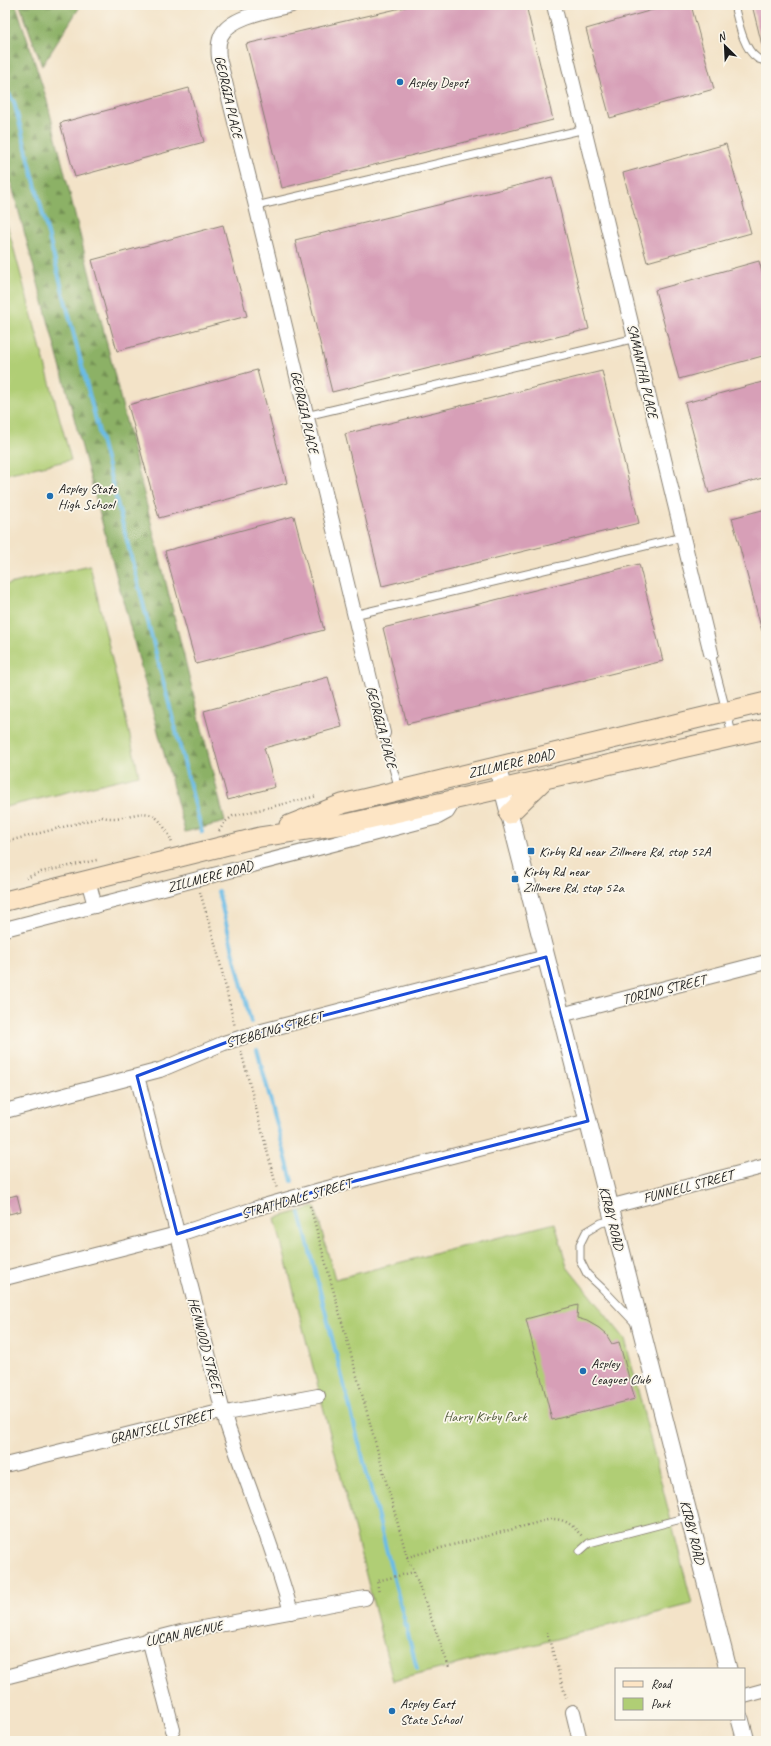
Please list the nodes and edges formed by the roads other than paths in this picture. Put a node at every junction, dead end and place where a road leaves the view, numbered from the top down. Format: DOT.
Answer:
graph roads {
  1 [pos="292,5"];
  2 [pos="554,5"];
  3 [pos="734,5"];
  4 [pos="766,61"];
  5 [pos="585,129"];
  6 [pos="256,206"];
  7 [pos="636,338"];
  8 [pos="306,416"];
  9 [pos="683,537"];
  10 [pos="354,615"];
  11 [pos="710,652"];
  12 [pos="766,702"];
  13 [pos="726,711"];
  14 [pos="766,729"];
  15 [pos="383,734"];
  16 [pos="733,737"];
  17 [pos="496,766"];
  18 [pos="545,779"];
  19 [pos="399,789"];
  20 [pos="503,789"];
  21 [pos="455,799"];
  22 [pos="509,814"];
  23 [pos="260,837"];
  24 [pos="88,880"];
  25 [pos="5,901"];
  26 [pos="95,906"];
  27 [pos="5,929"];
  28 [pos="546,957"];
  29 [pos="766,962"];
  30 [pos="561,1015"];
  31 [pos="136,1076"];
  32 [pos="5,1111"];
  33 [pos="588,1121"];
  34 [pos="766,1166"];
  35 [pos="611,1213"];
  36 [pos="177,1234"];
  37 [pos="5,1278"];
  38 [pos="641,1328"];
  39 [pos="318,1396"];
  40 [pos="223,1412"];
  41 [pos="5,1465"];
  42 [pos="689,1517"];
  43 [pos="580,1551"];
  44 [pos="365,1598"];
  45 [pos="291,1612"];
  46 [pos="149,1639"];
  47 [pos="728,1668"];
  48 [pos="5,1677"];
  49 [pos="766,1690"];
  50 [pos="745,1696"];
  51 [pos="573,1712"];
  52 [pos="740,1720"];
  53 [pos="173,1730"];
  54 [pos="580,1741"];
  55 [pos="746,1741"];
  1 -- 6 [label="street, GEORGIA PLACE"];
  2 -- 5 [label="street, SAMANTHA PLACE"];
  3 -- 4 [label="lane"];
  5 -- 6 [label="lane"];
  5 -- 7 [label="street, SAMANTHA PLACE"];
  6 -- 8 [label="street, GEORGIA PLACE"];
  7 -- 8 [label="lane"];
  7 -- 9 [label="street, SAMANTHA PLACE"];
  8 -- 10 [label="street, GEORGIA PLACE"];
  9 -- 10 [label="lane"];
  9 -- 11 [label="street, SAMANTHA PLACE"];
  10 -- 15 [label="street, GEORGIA PLACE"];
  11 -- 13 [label="lane, SAMANTHA PLACE"];
  12 -- 13 [label="main road, ZILLMERE ROAD"];
  13 -- 16 [label="lane, SAMANTHA PLACE"];
  13 -- 17 [label="main road, ZILLMERE ROAD"];
  14 -- 16 [label="main road, ZILLMERE ROAD"];
  15 -- 19 [label="lane, GEORGIA PLACE"];
  16 -- 18 [label="main road, ZILLMERE ROAD"];
  17 -- 19 [label="main road, ZILLMERE ROAD"];
  17 -- 20 [label="street, KIRBY ROAD"];
  18 -- 20 [label="main road, ZILLMERE ROAD"];
  18 -- 22 [label="main road"];
  19 -- 23 [label="main road, ZILLMERE ROAD"];
  20 -- 21 [label="main road, ZILLMERE ROAD"];
  20 -- 22 [label="street, KIRBY ROAD"];
  21 -- 23 [label="main road, ZILLMERE ROAD"];
  21 -- 26 [label="street, ZILLMERE ROAD"];
  22 -- 28 [label="street, KIRBY ROAD"];
  23 -- 24 [label="main road, ZILLMERE ROAD"];
  24 -- 25 [label="main road, ZILLMERE ROAD"];
  24 -- 26 [label="street"];
  26 -- 27 [label="street, ZILLMERE ROAD"];
  28 -- 30 [label="street, KIRBY ROAD"];
  28 -- 31 [label="street, STEBBING STREET"];
  29 -- 30 [label="street, TORINO STREET"];
  30 -- 33 [label="street, KIRBY ROAD"];
  31 -- 32 [label="street, STEBBING STREET"];
  31 -- 36 [label="street, HENWOOD STREET"];
  33 -- 35 [label="street, KIRBY ROAD"];
  33 -- 36 [label="street, STRATHDALE STREET"];
  34 -- 35 [label="street, FUNNELL STREET"];
  35 -- 38 [label="street, KIRBY ROAD"];
  35 -- 38 [label="lane"];
  36 -- 37 [label="street, STRATHDALE STREET"];
  36 -- 40 [label="street, HENWOOD STREET"];
  38 -- 42 [label="street, KIRBY ROAD"];
  39 -- 40 [label="street, GRANTSELL STREET"];
  40 -- 41 [label="street, GRANTSELL STREET"];
  40 -- 45 [label="street, HENWOOD STREET"];
  42 -- 43 [label="lane"];
  42 -- 47 [label="street, KIRBY ROAD"];
  44 -- 45 [label="street, LUCAN AVENUE"];
  45 -- 46 [label="street, LUCAN AVENUE"];
  46 -- 48 [label="street, LUCAN AVENUE"];
  46 -- 53 [label="street"];
  49 -- 50 [label="street"];
  51 -- 54 [label="street"];
  52 -- 55 [label="street"];
}
